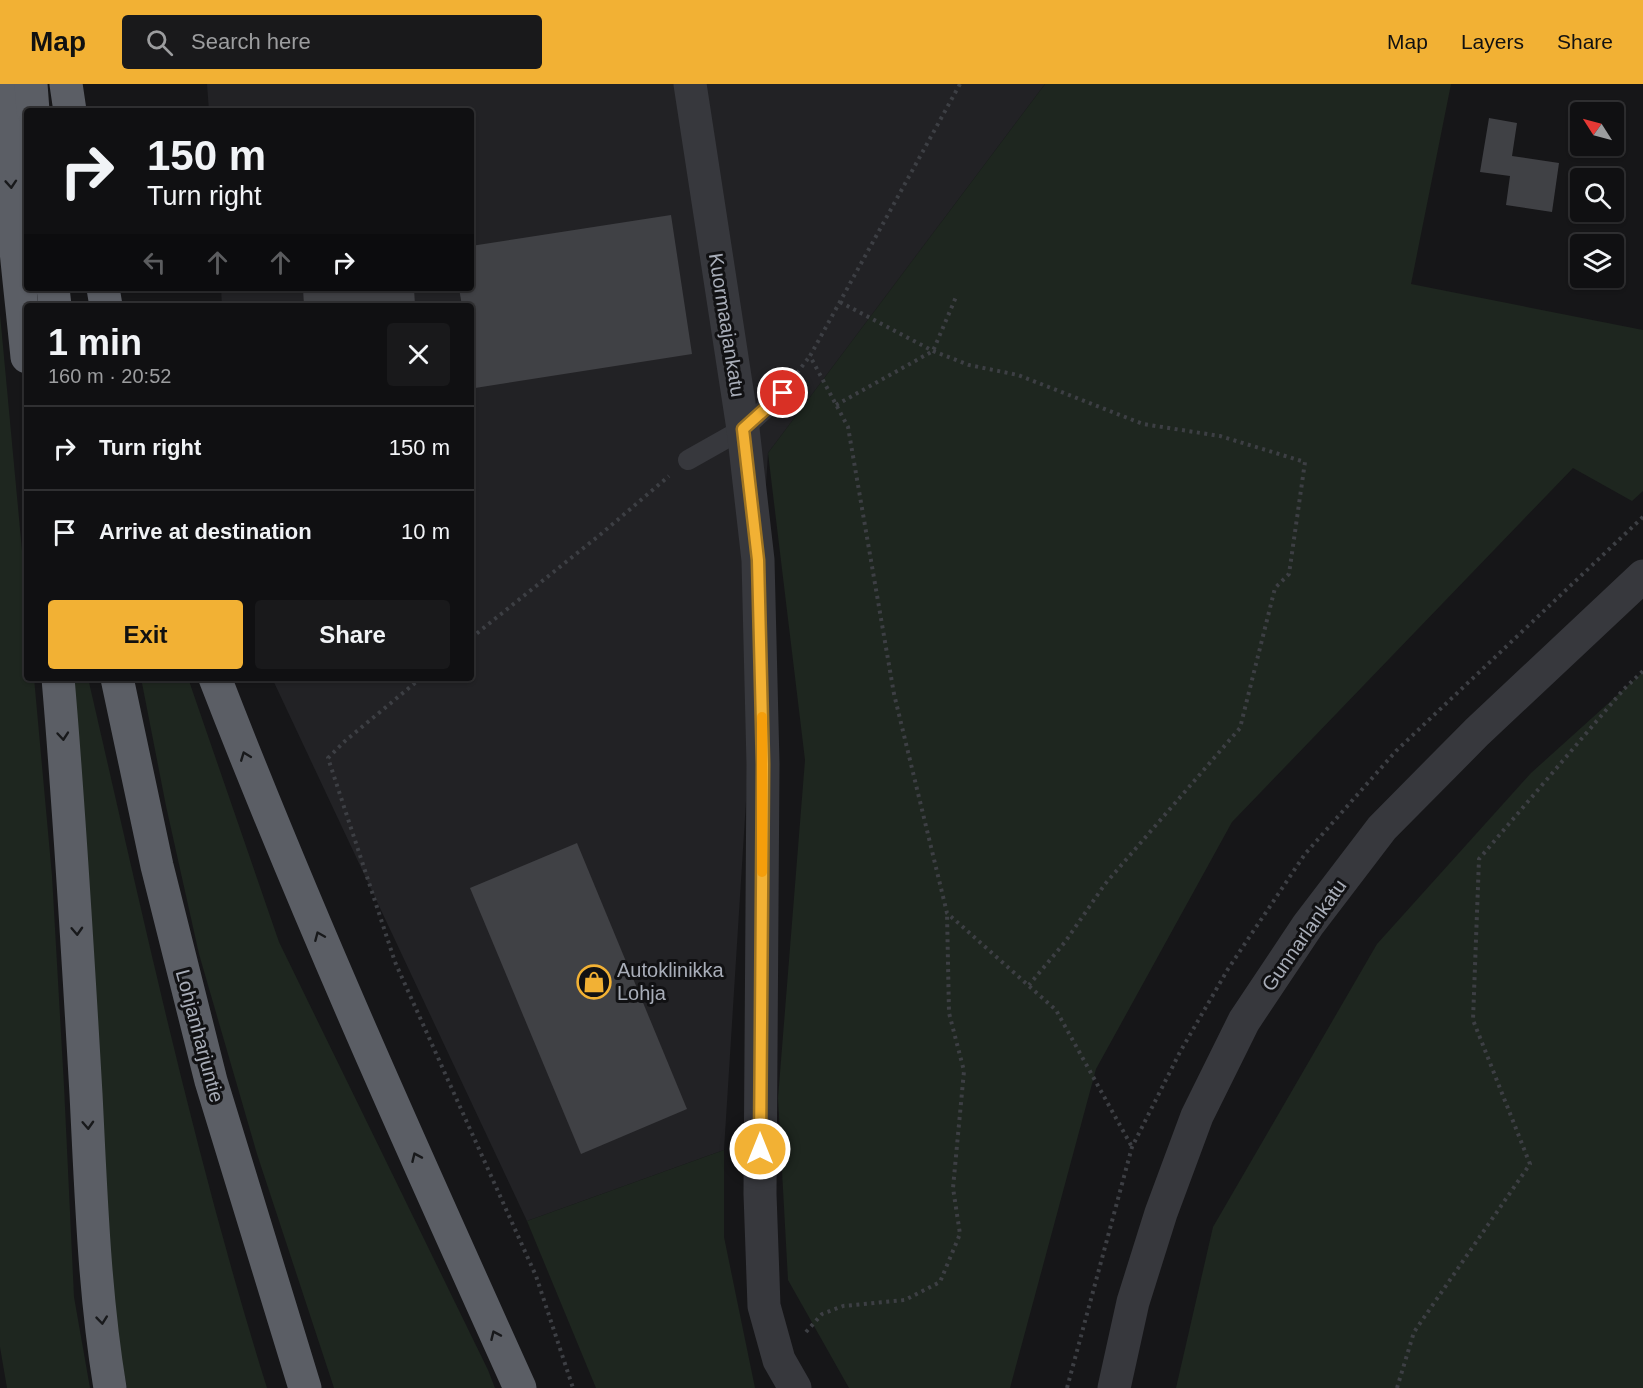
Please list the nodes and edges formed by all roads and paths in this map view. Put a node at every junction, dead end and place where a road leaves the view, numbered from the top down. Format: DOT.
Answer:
graph roads {
  1 [pos="6,84"];
  2 [pos="31,84"];
  3 [pos="66,84"];
  4 [pos="690,84"];
  5 [pos="960,84"];
  6 [pos="33,108"];
  7 [pos="70,108"];
  8 [pos="956,297"];
  9 [pos="840,302"];
  10 [pos="24,326"];
  11 [pos="933,351"];
  12 [pos="783,393"];
  13 [pos="836,405"];
  14 [pos="743,429"];
  15 [pos="688,460"];
  16 [pos="1643,576"];
  17 [pos="474,636"];
  18 [pos="1643,671"];
  19 [pos="58,681"];
  20 [pos="118,681"];
  21 [pos="216,681"];
  22 [pos="417,681"];
  23 [pos="947,913"];
  24 [pos="1029,985"];
  25 [pos="1132,1147"];
  26 [pos="778,1360"];
  27 [pos="110,1388"];
  28 [pos="305,1388"];
  29 [pos="520,1388"];
  30 [pos="573,1388"];
  31 [pos="795,1388"];
  32 [pos="1114,1388"];
  33 [pos="1397,1388"];
  1 -- 10 [label="highway, one-way"];
  2 -- 6 [label="highway"];
  3 -- 7 [label="highway"];
  4 -- 14 [label="street, Kuormaajankatu"];
  5 -- 9 [label="path"];
  8 -- 11 [label="path"];
  9 -- 11 [label="path"];
  9 -- 13 [label="path"];
  11 -- 13 [label="path"];
  11 -- 24 [label="path"];
  12 -- 14 [label="lane"];
  13 -- 23 [label="path"];
  14 -- 15 [label="lane"];
  14 -- 26 [label="street, Kuormaajankatu"];
  15 -- 17 [label="path"];
  16 -- 32 [label="street, Gunnarlankatu"];
  18 -- 33 [label="path"];
  19 -- 27 [label="highway, one-way"];
  20 -- 28 [label="highway, Lohjanharjuntie"];
  29 -- 21 [label="highway, one-way"];
  22 -- 30 [label="path"];
  23 -- 24 [label="path"];
  23 -- 26 [label="path"];
  24 -- 25 [label="path"];
  26 -- 31 [label="street, Kuormaajankatu"];
}
